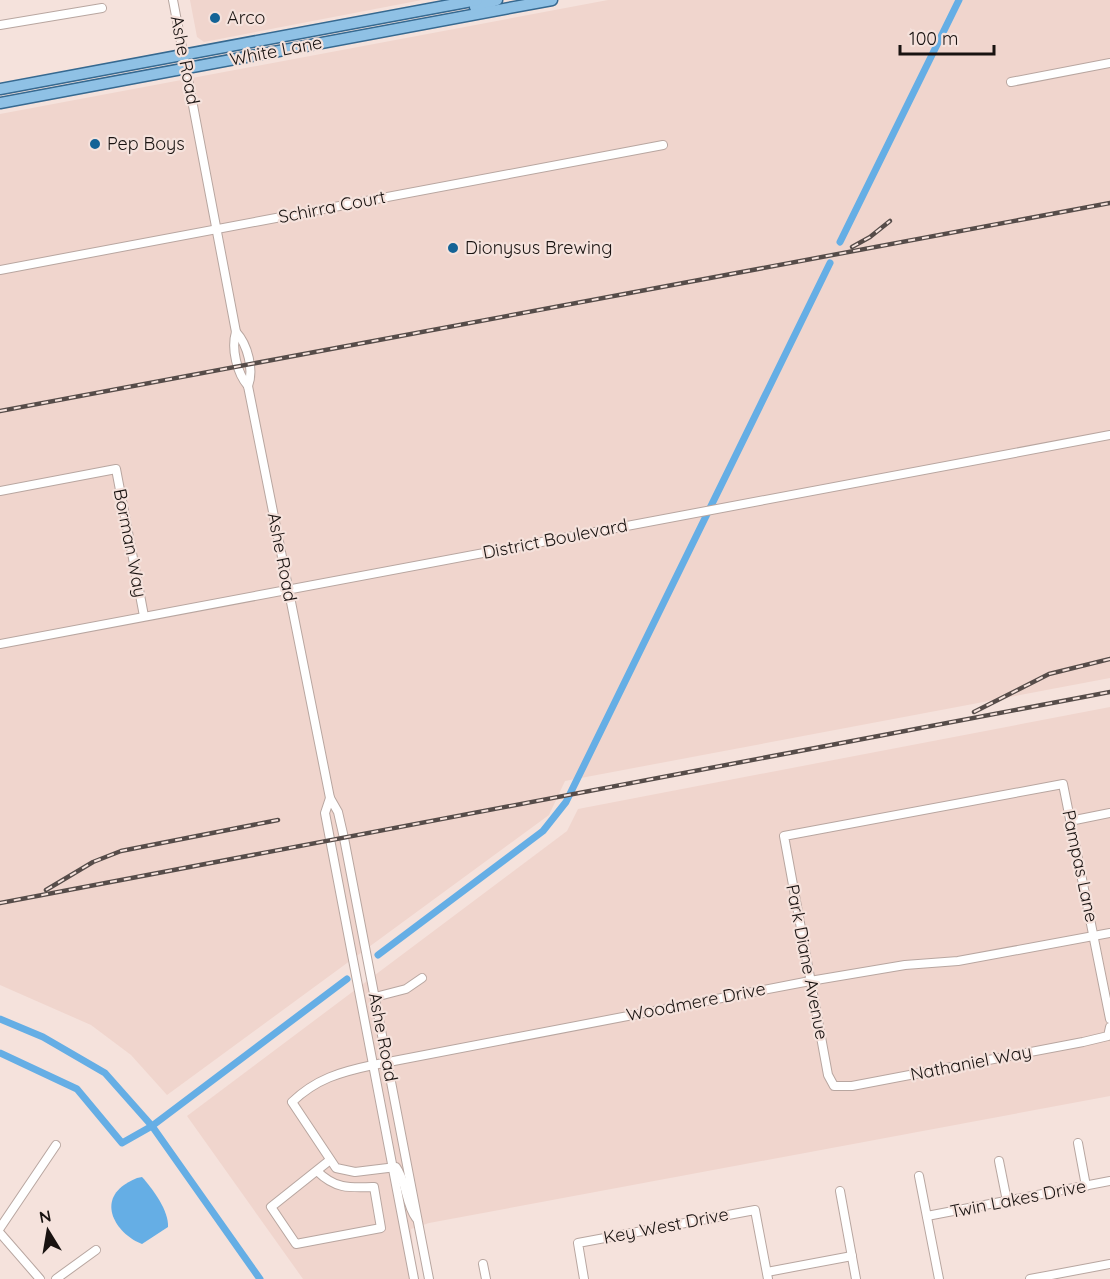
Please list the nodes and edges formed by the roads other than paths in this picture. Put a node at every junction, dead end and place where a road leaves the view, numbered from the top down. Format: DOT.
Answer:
graph roads {
  1 [pos="173,0"];
  2 [pos="477,0"];
  3 [pos="497,0"];
  4 [pos="552,0"];
  5 [pos="452,2"];
  6 [pos="102,8"];
  7 [pos="375,18"];
  8 [pos="454,18"];
  9 [pos="0,25"];
  10 [pos="322,28"];
  11 [pos="392,29"];
  12 [pos="329,41"];
  13 [pos="281,50"];
  14 [pos="184,54"];
  15 [pos="1110,63"];
  16 [pos="186,68"];
  17 [pos="41,81"];
  18 [pos="1011,82"];
  19 [pos="0,89"];
  20 [pos="0,96"];
  21 [pos="0,103"];
  22 [pos="663,145"];
  23 [pos="217,228"];
  24 [pos="0,270"];
  25 [pos="1110,435"];
  26 [pos="0,491"];
  27 [pos="288,588"];
  28 [pos="144,616"];
  29 [pos="0,644"];
  30 [pos="330,798"];
  31 [pos="1110,813"];
  32 [pos="1070,821"];
  33 [pos="784,837"];
  34 [pos="1110,933"];
  35 [pos="1094,936"];
  36 [pos="422,978"];
  37 [pos="810,981"];
  38 [pos="375,996"];
  39 [pos="1110,1019"];
  40 [pos="1109,1032"];
  41 [pos="387,1062"];
  42 [pos="373,1065"];
  43 [pos="834,1086"];
  44 [pos="1078,1143"];
  45 [pos="56,1145"];
  46 [pos="330,1160"];
  47 [pos="999,1161"];
  48 [pos="393,1166"];
  49 [pos="317,1170"];
  50 [pos="919,1176"];
  51 [pos="1110,1181"];
  52 [pos="1086,1186"];
  53 [pos="840,1191"];
  54 [pos="1007,1201"];
  55 [pos="927,1216"];
  56 [pos="418,1222"];
  57 [pos="0,1228"];
  58 [pos="0,1233"];
  59 [pos="96,1250"];
  60 [pos="409,1252"];
  61 [pos="852,1256"];
  62 [pos="483,1264"];
  63 [pos="1110,1264"];
  64 [pos="767,1276"];
  65 [pos="40,1279"];
  66 [pos="56,1279"];
  67 [pos="414,1279"];
  68 [pos="420,1279"];
  69 [pos="429,1279"];
  70 [pos="486,1279"];
  71 [pos="584,1279"];
  72 [pos="856,1279"];
  73 [pos="939,1279"];
  74 [pos="1030,1279"];
  1 -- 14 [label="street, Ashe Road"];
  2 -- 5 [label="main road, White Lane"];
  3 -- 8 [label="main road"];
  4 -- 8 [label="main road, White Lane"];
  5 -- 7 [label="main road, White Lane"];
  5 -- 11 [label="main road"];
  6 -- 9 [label="street"];
  7 -- 10 [label="main road, White Lane"];
  7 -- 12 [label="main road"];
  8 -- 11 [label="main road, White Lane"];
  10 -- 13 [label="main road"];
  10 -- 14 [label="main road, White Lane"];
  11 -- 12 [label="main road, White Lane"];
  12 -- 13 [label="main road, White Lane"];
  13 -- 16 [label="main road, White Lane"];
  14 -- 16 [label="street, Ashe Road"];
  14 -- 17 [label="main road, White Lane"];
  15 -- 18 [label="street"];
  16 -- 21 [label="main road, White Lane"];
  16 -- 23 [label="street, Ashe Road"];
  17 -- 19 [label="main road, White Lane"];
  17 -- 20 [label="main road"];
  22 -- 23 [label="street, Schirra Court"];
  23 -- 24 [label="street, Schirra Court"];
  23 -- 27 [label="street, Ashe Road"];
  25 -- 27 [label="street, District Boulevard"];
  26 -- 28 [label="street, Borman Way"];
  27 -- 28 [label="street, District Boulevard"];
  27 -- 30 [label="street, Ashe Road"];
  28 -- 29 [label="street, District Boulevard"];
  30 -- 38 [label="street, Ashe Road"];
  30 -- 42 [label="street, Ashe Road"];
  31 -- 32 [label="street"];
  32 -- 33 [label="street, Pampas Lane"];
  32 -- 35 [label="street, Pampas Lane"];
  33 -- 37 [label="street, Park Diane Avenue"];
  34 -- 35 [label="street, Woodmere Drive"];
  35 -- 37 [label="street, Woodmere Drive"];
  35 -- 39 [label="street, Pampas Lane"];
  36 -- 38 [label="street"];
  37 -- 41 [label="street, Woodmere Drive"];
  37 -- 43 [label="street, Park Diane Avenue"];
  38 -- 41 [label="street, Ashe Road"];
  40 -- 43 [label="street, Nathaniel Way"];
  41 -- 42 [label="street, Woodmere Drive"];
  41 -- 56 [label="street, Ashe Road"];
  42 -- 46 [label="street, Woodmere Drive"];
  42 -- 48 [label="street, Ashe Road"];
  44 -- 52 [label="street"];
  45 -- 57 [label="street"];
  46 -- 48 [label="street"];
  46 -- 49 [label="street"];
  47 -- 54 [label="street"];
  48 -- 56 [label="street"];
  48 -- 60 [label="street, Ashe Road"];
  49 -- 49 [label="street"];
  50 -- 55 [label="street"];
  51 -- 52 [label="street, Twin Lakes Drive"];
  52 -- 54 [label="street, Twin Lakes Drive"];
  53 -- 61 [label="street"];
  54 -- 55 [label="street, Twin Lakes Drive"];
  55 -- 73 [label="street"];
  56 -- 69 [label="street, Ashe Road"];
  58 -- 65 [label="street"];
  59 -- 66 [label="street"];
  60 -- 67 [label="street, Ashe Road"];
  60 -- 68 [label="street"];
  61 -- 64 [label="street"];
  61 -- 72 [label="street"];
  62 -- 70 [label="street"];
  63 -- 74 [label="street"];
  64 -- 71 [label="street, Key West Drive"];
}
